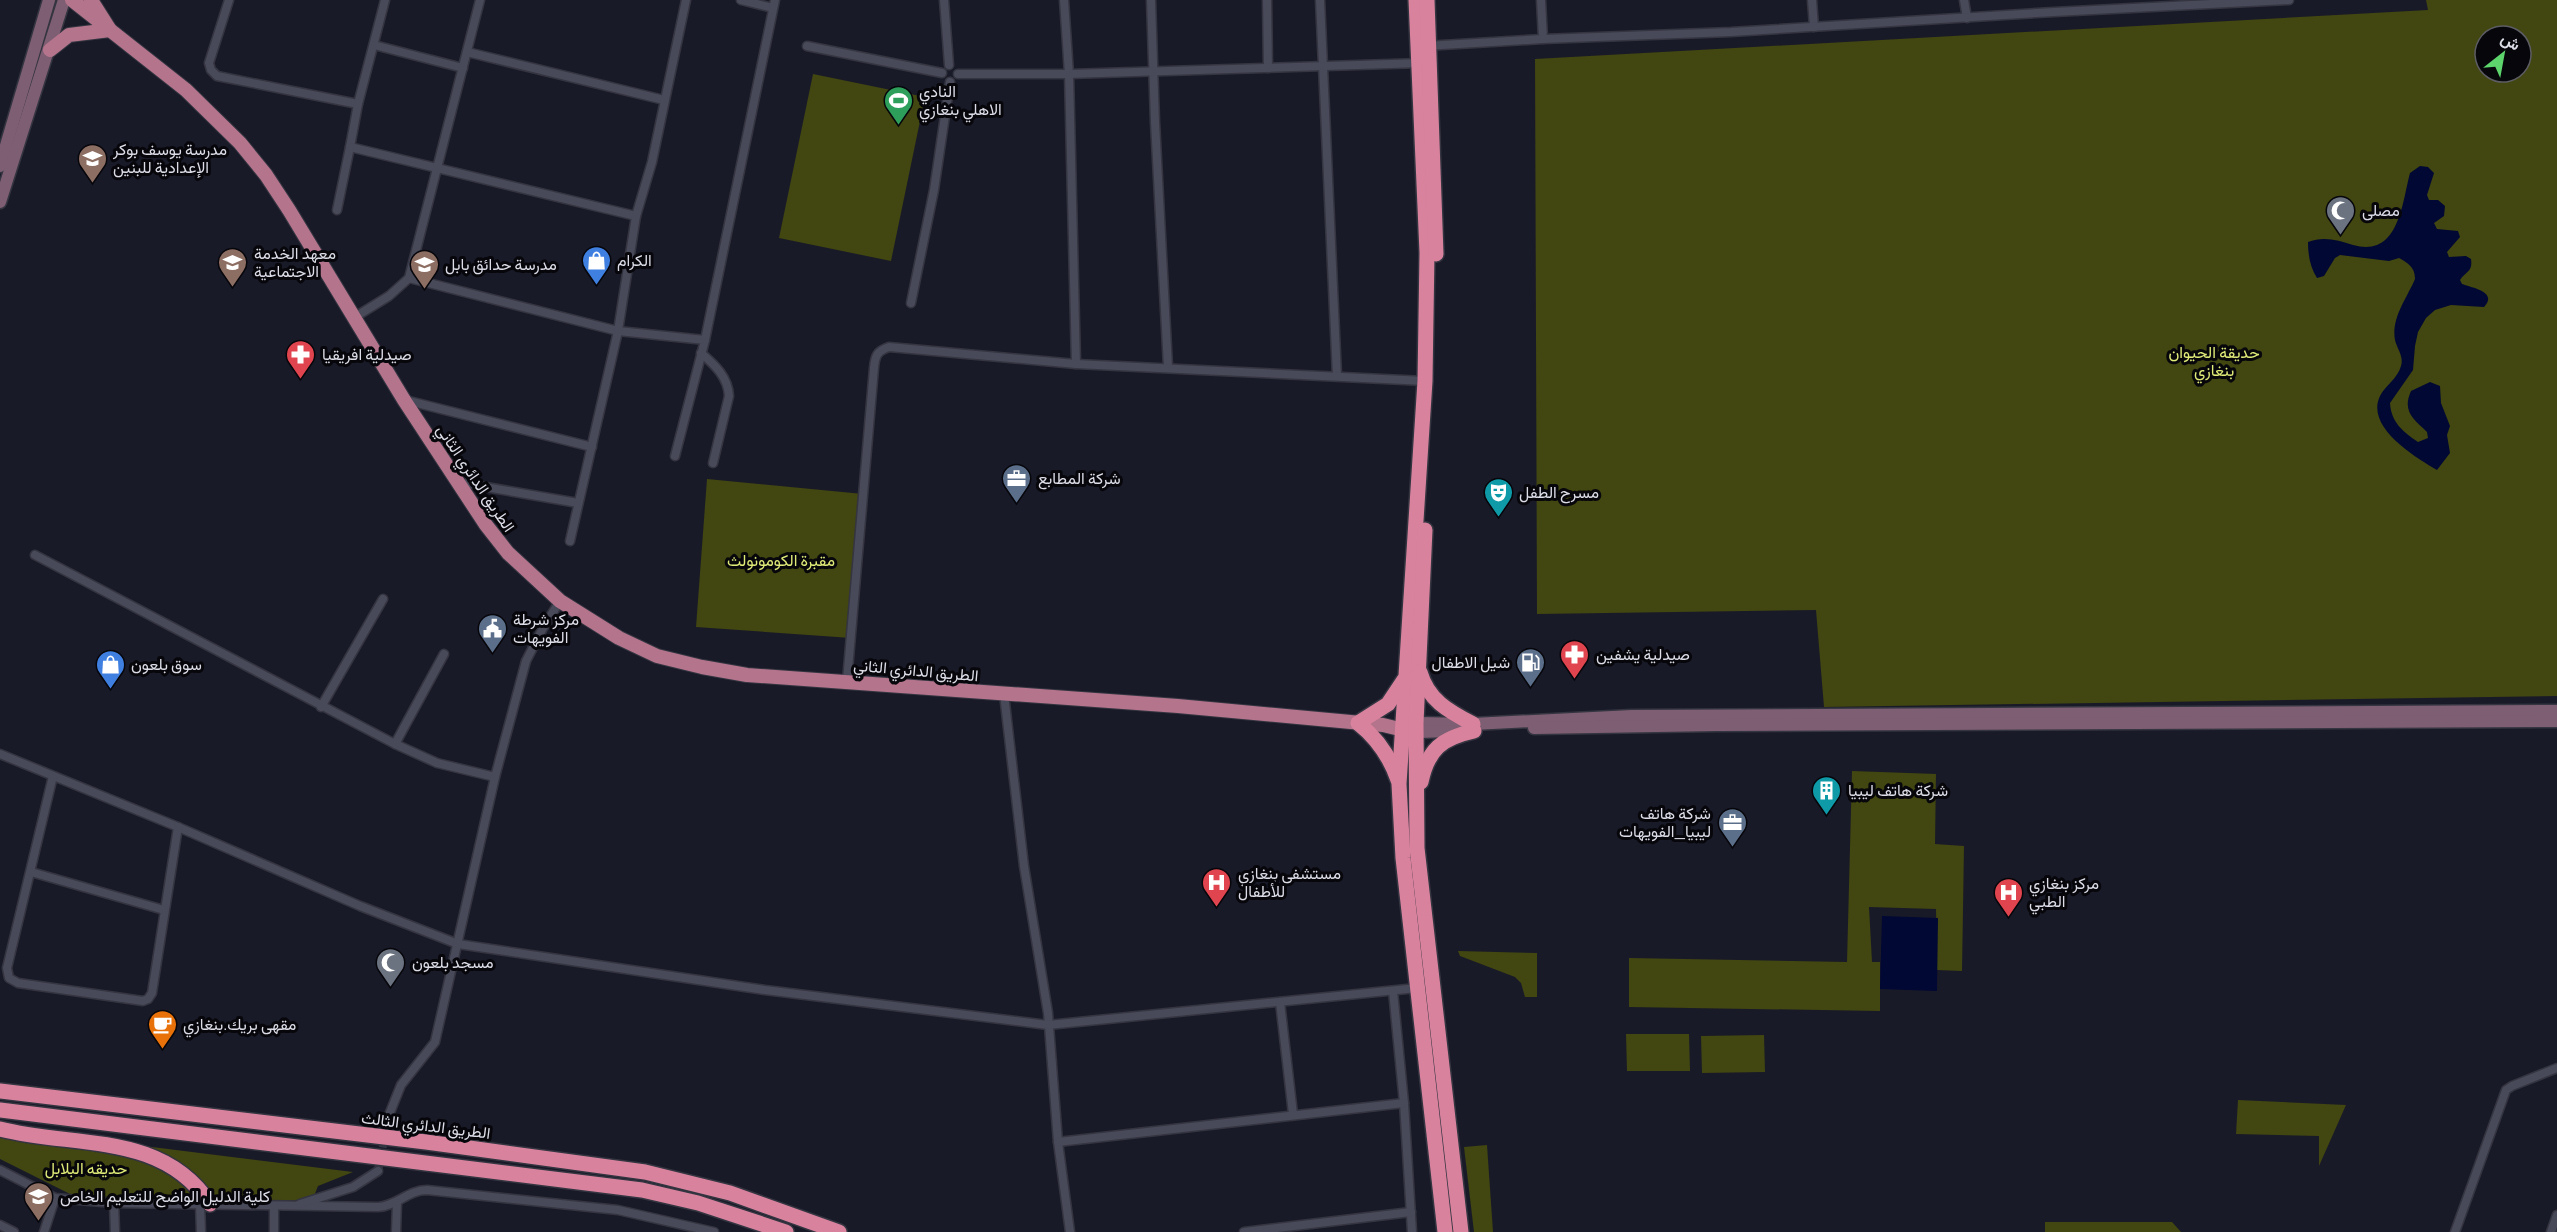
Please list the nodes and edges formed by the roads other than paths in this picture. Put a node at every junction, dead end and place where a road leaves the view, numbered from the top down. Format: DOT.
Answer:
graph roads {
  1 [pos="49,0"];
  2 [pos="64,0"];
  3 [pos="72,0"];
  4 [pos="92,0"];
  5 [pos="229,0"];
  6 [pos="385,0"];
  7 [pos="480,0"];
  8 [pos="686,0"];
  9 [pos="741,0"];
  10 [pos="944,0"];
  11 [pos="1064,0"];
  12 [pos="1151,0"];
  13 [pos="1267,0"];
  14 [pos="1320,0"];
  15 [pos="1416,0"];
  16 [pos="1427,0"];
  17 [pos="1541,0"];
  18 [pos="1812,0"];
  19 [pos="1964,0"];
  20 [pos="2289,0"];
  21 [pos="2171,3"];
  22 [pos="774,4"];
  23 [pos="1967,18"];
  24 [pos="1814,27"];
  25 [pos="110,30"];
  26 [pos="1543,39"];
  27 [pos="374,45"];
  28 [pos="807,46"];
  29 [pos="1424,46"];
  30 [pos="50,50"];
  31 [pos="467,52"];
  32 [pos="1424,63"];
  33 [pos="949,65"];
  34 [pos="1322,66"];
  35 [pos="463,68"];
  36 [pos="1268,68"];
  37 [pos="1154,72"];
  38 [pos="942,73"];
  39 [pos="958,74"];
  40 [pos="1069,74"];
  41 [pos="950,82"];
  42 [pos="664,100"];
  43 [pos="358,104"];
  44 [pos="350,147"];
  45 [pos="0,166"];
  46 [pos="437,168"];
  47 [pos="0,202"];
  48 [pos="337,210"];
  49 [pos="636,216"];
  50 [pos="409,278"];
  51 [pos="911,303"];
  52 [pos="355,317"];
  53 [pos="618,331"];
  54 [pos="705,340"];
  55 [pos="701,353"];
  56 [pos="1076,364"];
  57 [pos="1168,367"];
  58 [pos="1337,376"];
  59 [pos="1425,381"];
  60 [pos="404,400"];
  61 [pos="592,447"];
  62 [pos="675,456"];
  63 [pos="713,463"];
  64 [pos="457,482"];
  65 [pos="578,503"];
  66 [pos="570,541"];
  67 [pos="35,555"];
  68 [pos="382,599"];
  69 [pos="560,601"];
  70 [pos="444,654"];
  71 [pos="1412,672"];
  72 [pos="847,681"];
  73 [pos="1004,694"];
  74 [pos="321,707"];
  75 [pos="2557,711"];
  76 [pos="2557,721"];
  77 [pos="1358,723"];
  78 [pos="1409,727"];
  79 [pos="1474,727"];
  80 [pos="395,744"];
  81 [pos="0,754"];
  82 [pos="53,776"];
  83 [pos="495,777"];
  84 [pos="1399,784"];
  85 [pos="1416,802"];
  86 [pos="178,827"];
  87 [pos="31,872"];
  88 [pos="164,910"];
  89 [pos="458,944"];
  90 [pos="1417,988"];
  91 [pos="1393,990"];
  92 [pos="1280,1002"];
  93 [pos="1048,1024"];
  94 [pos="2557,1068"];
  95 [pos="0,1091"];
  96 [pos="1404,1103"];
  97 [pos="0,1110"];
  98 [pos="1293,1114"];
  99 [pos="389,1115"];
  100 [pos="0,1129"];
  101 [pos="1058,1142"];
  102 [pos="0,1170"];
  103 [pos="378,1171"];
  104 [pos="54,1198"];
  105 [pos="114,1203"];
  106 [pos="397,1203"];
  107 [pos="205,1204"];
  108 [pos="274,1206"];
  109 [pos="294,1206"];
  110 [pos="1411,1212"];
  111 [pos="2557,1215"];
  112 [pos="0,1225"];
  113 [pos="14,1232"];
  114 [pos="44,1232"];
  115 [pos="115,1232"];
  116 [pos="201,1232"];
  117 [pos="274,1232"];
  118 [pos="396,1232"];
  119 [pos="714,1232"];
  120 [pos="786,1232"];
  121 [pos="839,1232"];
  122 [pos="1070,1232"];
  123 [pos="1244,1232"];
  124 [pos="1412,1232"];
  125 [pos="1445,1232"];
  126 [pos="1461,1232"];
  127 [pos="2455,1232"];
  128 [pos="2552,1232"];
  1 -- 45 [label="main road"];
  2 -- 30 [label="main road"];
  3 -- 25 [label="main road, الطريق الدائري الثاني"];
  4 -- 25 [label="main road"];
  5 -- 43 [label="street"];
  6 -- 27 [label="street"];
  7 -- 31 [label="street"];
  8 -- 42 [label="street"];
  9 -- 22 [label="street"];
  10 -- 33 [label="street"];
  11 -- 40 [label="street"];
  12 -- 37 [label="street"];
  13 -- 36 [label="street"];
  14 -- 34 [label="street"];
  15 -- 29 [label="highway"];
  16 -- 29 [label="highway"];
  17 -- 26 [label="street"];
  18 -- 24 [label="street"];
  19 -- 23 [label="street"];
  20 -- 21 [label="street"];
  21 -- 23 [label="street"];
  22 -- 54 [label="street"];
  23 -- 24 [label="street"];
  24 -- 26 [label="street"];
  25 -- 30 [label="main road"];
  25 -- 52 [label="main road, الطريق الدائري الثاني"];
  26 -- 29 [label="street"];
  27 -- 35 [label="street"];
  27 -- 43 [label="street"];
  28 -- 38 [label="street"];
  29 -- 32 [label="highway"];
  30 -- 47 [label="main road"];
  31 -- 35 [label="street"];
  31 -- 42 [label="street"];
  32 -- 34 [label="street"];
  32 -- 59 [label="highway"];
  32 -- 71 [label="highway"];
  33 -- 38 [label="street"];
  33 -- 39 [label="street"];
  34 -- 36 [label="street"];
  34 -- 58 [label="street"];
  35 -- 46 [label="street"];
  36 -- 37 [label="street"];
  37 -- 40 [label="street"];
  37 -- 57 [label="street"];
  38 -- 41 [label="street"];
  39 -- 40 [label="street"];
  39 -- 41 [label="street"];
  40 -- 56 [label="street"];
  41 -- 51 [label="street"];
  42 -- 49 [label="street"];
  43 -- 44 [label="street"];
  44 -- 46 [label="street"];
  44 -- 48 [label="street"];
  46 -- 49 [label="street"];
  46 -- 50 [label="street"];
  49 -- 53 [label="street"];
  50 -- 52 [label="street"];
  50 -- 53 [label="street"];
  52 -- 60 [label="main road, الطريق الدائري الثاني"];
  53 -- 54 [label="street"];
  53 -- 61 [label="street"];
  54 -- 55 [label="street"];
  55 -- 62 [label="street"];
  55 -- 63 [label="street"];
  56 -- 57 [label="street"];
  56 -- 72 [label="street"];
  57 -- 58 [label="street"];
  58 -- 59 [label="street"];
  59 -- 71 [label="highway"];
  60 -- 61 [label="street"];
  60 -- 64 [label="main road, الطريق الدائري الثاني"];
  61 -- 65 [label="street"];
  64 -- 65 [label="street"];
  64 -- 69 [label="main road, الطريق الدائري الثاني"];
  65 -- 66 [label="street"];
  67 -- 74 [label="street"];
  68 -- 74 [label="street"];
  69 -- 72 [label="main road, الطريق الدائري الثاني"];
  69 -- 83 [label="street"];
  70 -- 80 [label="street"];
  71 -- 77 [label="highway"];
  71 -- 78 [label="highway"];
  71 -- 79 [label="highway"];
  72 -- 73 [label="main road, الطريق الدائري الثاني"];
  73 -- 77 [label="main road, الطريق الدائري الثاني"];
  73 -- 93 [label="street"];
  74 -- 80 [label="street"];
  75 -- 79 [label="main road"];
  76 -- 79 [label="main road"];
  77 -- 78 [label="main road, الطريق الدائري الثاني"];
  77 -- 84 [label="highway"];
  78 -- 79 [label="main road"];
  78 -- 84 [label="highway"];
  78 -- 85 [label="highway"];
  79 -- 85 [label="highway"];
  80 -- 83 [label="street"];
  81 -- 82 [label="street"];
  82 -- 86 [label="street"];
  82 -- 87 [label="street"];
  83 -- 89 [label="street"];
  84 -- 90 [label="highway"];
  85 -- 126 [label="highway"];
  86 -- 88 [label="street"];
  86 -- 89 [label="street"];
  87 -- 88 [label="street"];
  87 -- 88 [label="street"];
  89 -- 93 [label="street"];
  89 -- 99 [label="street"];
  90 -- 91 [label="street"];
  90 -- 125 [label="highway"];
  91 -- 92 [label="street"];
  91 -- 96 [label="street"];
  92 -- 93 [label="street"];
  92 -- 98 [label="street"];
  93 -- 101 [label="street"];
  94 -- 127 [label="street"];
  95 -- 121 [label="highway, الطريق الدائري الثالث"];
  96 -- 98 [label="street"];
  96 -- 110 [label="street"];
  97 -- 120 [label="highway"];
  98 -- 101 [label="street"];
  100 -- 107 [label="highway"];
  101 -- 122 [label="street"];
  102 -- 104 [label="street"];
  103 -- 109 [label="street"];
  104 -- 105 [label="street"];
  104 -- 114 [label="street"];
  105 -- 107 [label="street"];
  105 -- 115 [label="street"];
  106 -- 109 [label="street"];
  106 -- 118 [label="street"];
  106 -- 119 [label="street"];
  107 -- 108 [label="street"];
  107 -- 116 [label="street"];
  108 -- 109 [label="street"];
  108 -- 117 [label="street"];
  110 -- 123 [label="street"];
  110 -- 124 [label="street"];
  111 -- 128 [label="street"];
  112 -- 113 [label="street"];
}
